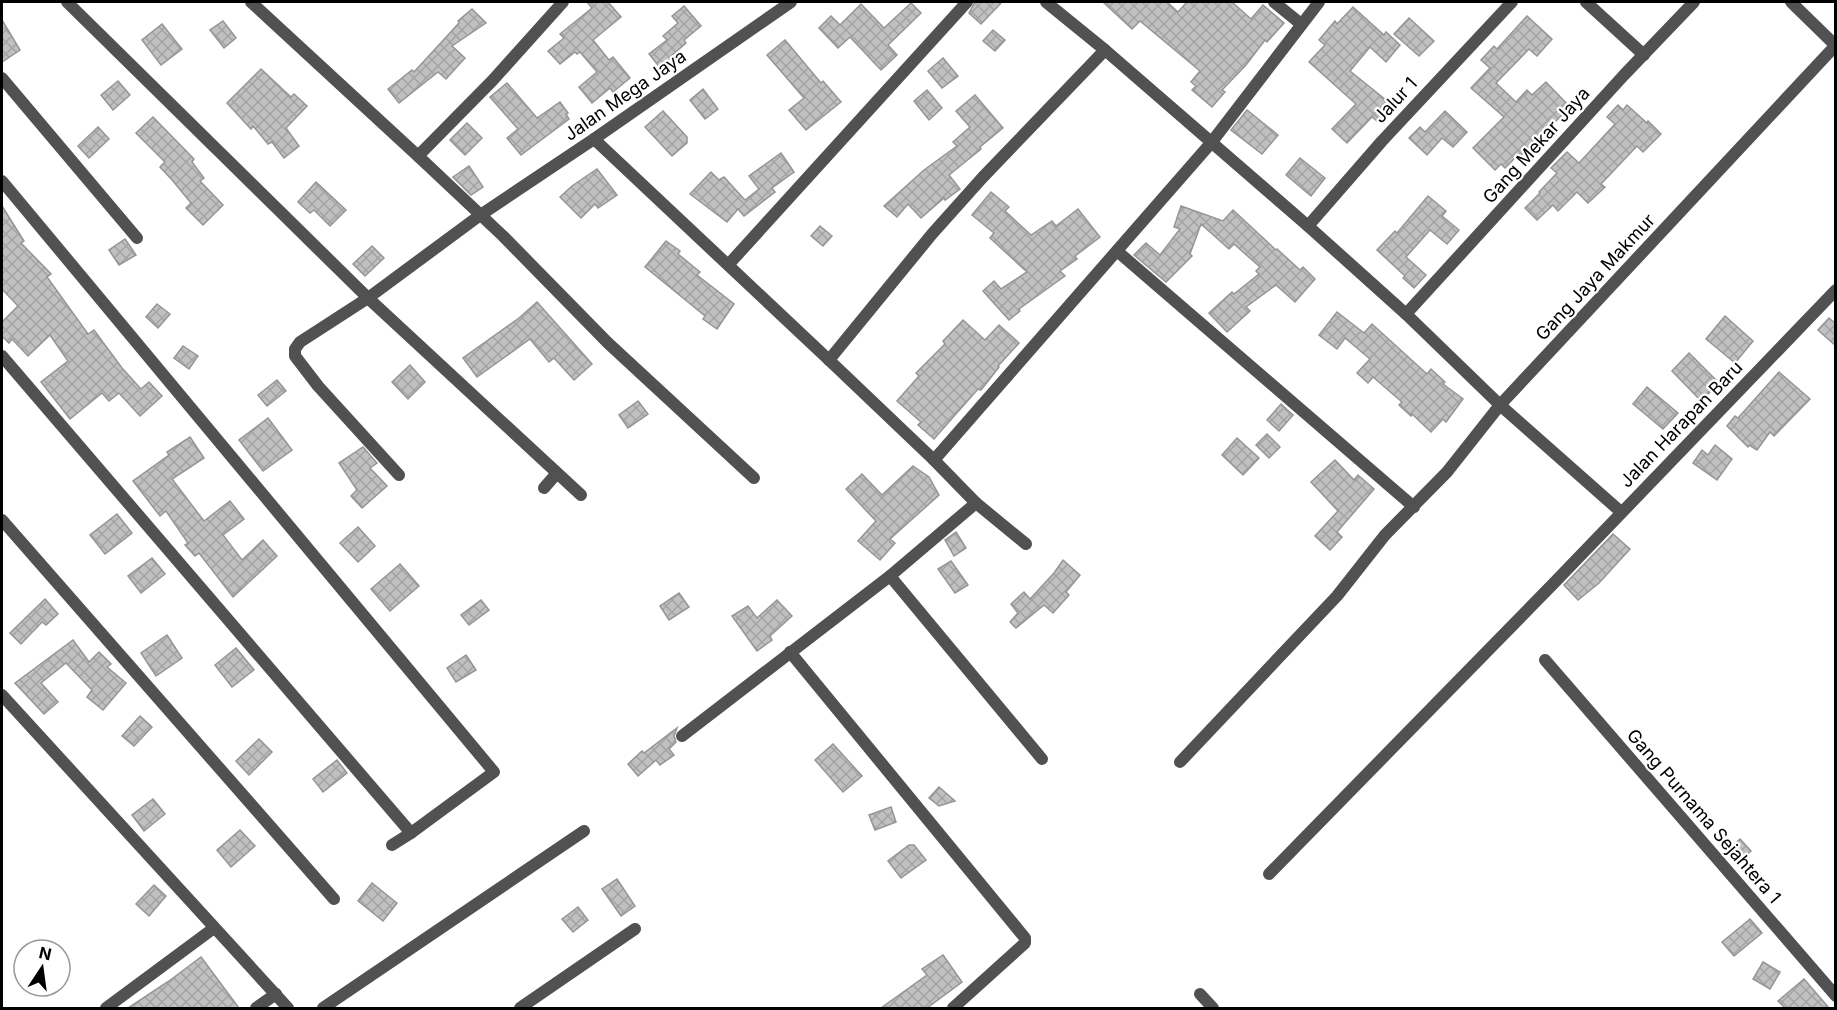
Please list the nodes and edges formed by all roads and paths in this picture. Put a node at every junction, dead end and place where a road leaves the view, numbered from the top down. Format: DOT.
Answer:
graph roads {
  1 [pos="67,2"];
  2 [pos="251,2"];
  3 [pos="563,2"];
  4 [pos="791,2"];
  5 [pos="967,2"];
  6 [pos="1046,2"];
  7 [pos="1274,2"];
  8 [pos="1318,2"];
  9 [pos="1512,2"];
  10 [pos="1587,2"];
  11 [pos="1694,2"];
  12 [pos="1791,2"];
  13 [pos="1301,24"];
  14 [pos="1835,46"];
  15 [pos="1105,50"];
  16 [pos="1644,55"];
  17 [pos="2,78"];
  18 [pos="594,139"];
  19 [pos="1211,143"];
  20 [pos="418,156"];
  21 [pos="2,181"];
  22 [pos="479,216"];
  23 [pos="1308,226"];
  24 [pos="137,238"];
  25 [pos="1116,251"];
  26 [pos="729,264"];
  27 [pos="1836,290"];
  28 [pos="368,298"];
  29 [pos="1406,315"];
  30 [pos="2,356"];
  31 [pos="829,360"];
  32 [pos="1500,405"];
  33 [pos="934,460"];
  34 [pos="557,473"];
  35 [pos="399,474"];
  36 [pos="754,478"];
  37 [pos="544,488"];
  38 [pos="581,495"];
  39 [pos="976,503"];
  40 [pos="1414,507"];
  41 [pos="1621,512"];
  42 [pos="2,520"];
  43 [pos="1026,544"];
  44 [pos="890,576"];
  45 [pos="790,652"];
  46 [pos="1545,660"];
  47 [pos="2,695"];
  48 [pos="682,736"];
  49 [pos="1041,759"];
  50 [pos="1180,762"];
  51 [pos="584,831"];
  52 [pos="411,833"];
  53 [pos="392,845"];
  54 [pos="1269,874"];
  55 [pos="334,899"];
  56 [pos="214,928"];
  57 [pos="635,929"];
  58 [pos="276,994"];
  59 [pos="1200,994"];
  60 [pos="1836,996"];
  61 [pos="106,1008"];
  62 [pos="256,1008"];
  63 [pos="288,1008"];
  64 [pos="323,1008"];
  65 [pos="520,1008"];
  66 [pos="953,1008"];
  67 [pos="1213,1008"];
  1 -- 28 [label="street"];
  2 -- 20 [label="street"];
  3 -- 20 [label="street"];
  4 -- 18 [label="street, Jalan Mega Jaya"];
  5 -- 26 [label="street"];
  6 -- 15 [label="street"];
  7 -- 13 [label="street"];
  8 -- 13 [label="street"];
  9 -- 23 [label="street, Jalur 1"];
  10 -- 16 [label="street"];
  11 -- 16 [label="street, Gang Mekar Jaya"];
  12 -- 14 [label="street"];
  13 -- 19 [label="street"];
  14 -- 32 [label="street, Gang Jaya Makmur"];
  15 -- 19 [label="street"];
  15 -- 31 [label="street"];
  16 -- 29 [label="street, Gang Mekar Jaya"];
  17 -- 24 [label="street"];
  18 -- 22 [label="street, Jalan Mega Jaya"];
  18 -- 26 [label="street"];
  19 -- 23 [label="street"];
  19 -- 25 [label="street"];
  20 -- 22 [label="street"];
  21 -- 52 [label="street"];
  22 -- 28 [label="street, Jalan Mega Jaya"];
  22 -- 36 [label="street"];
  23 -- 29 [label="street"];
  25 -- 33 [label="street"];
  25 -- 40 [label="street"];
  26 -- 31 [label="street"];
  27 -- 41 [label="street, Jalan Harapan Baru"];
  28 -- 34 [label="street"];
  28 -- 35 [label="street, Jalan Mega Jaya"];
  29 -- 32 [label="street"];
  30 -- 52 [label="street"];
  31 -- 33 [label="street"];
  32 -- 40 [label="street, Gang Jaya Makmur"];
  32 -- 41 [label="street"];
  33 -- 39 [label="street"];
  34 -- 37 [label="street"];
  34 -- 38 [label="street"];
  39 -- 43 [label="street"];
  39 -- 44 [label="street"];
  40 -- 50 [label="street, Gang Jaya Makmur"];
  41 -- 54 [label="street, Jalan Harapan Baru"];
  42 -- 55 [label="street"];
  44 -- 45 [label="street"];
  44 -- 49 [label="street"];
  45 -- 48 [label="street"];
  45 -- 66 [label="street"];
  46 -- 60 [label="street, Gang Purnama Sejahtera 1"];
  47 -- 56 [label="street"];
  51 -- 64 [label="street"];
  52 -- 53 [label="street"];
  56 -- 58 [label="street"];
  56 -- 61 [label="street"];
  57 -- 65 [label="street"];
  58 -- 62 [label="street"];
  58 -- 63 [label="street"];
  59 -- 67 [label="street"];
}
